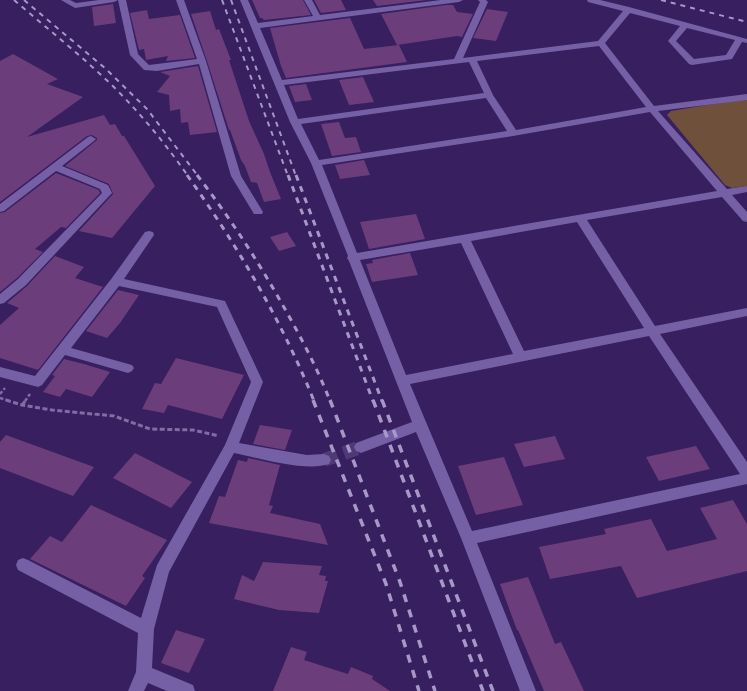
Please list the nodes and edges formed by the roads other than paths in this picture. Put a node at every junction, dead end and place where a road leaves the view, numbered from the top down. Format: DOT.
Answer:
graph roads {
  1 [pos="65,0"];
  2 [pos="114,0"];
  3 [pos="122,0"];
  4 [pos="180,0"];
  5 [pos="244,0"];
  6 [pos="308,0"];
  7 [pos="459,0"];
  8 [pos="482,0"];
  9 [pos="591,0"];
  10 [pos="629,10"];
  11 [pos="317,17"];
  12 [pos="685,25"];
  13 [pos="254,26"];
  14 [pos="744,40"];
  15 [pos="601,43"];
  16 [pos="472,59"];
  17 [pos="202,61"];
  18 [pos="457,61"];
  19 [pos="280,84"];
  20 [pos="489,95"];
  21 [pos="747,97"];
  22 [pos="652,109"];
  23 [pos="295,122"];
  24 [pos="513,133"];
  25 [pos="91,139"];
  26 [pos="316,163"];
  27 [pos="56,166"];
  28 [pos="747,189"];
  29 [pos="725,192"];
  30 [pos="0,209"];
  31 [pos="258,212"];
  32 [pos="580,218"];
  33 [pos="747,219"];
  34 [pos="149,234"];
  35 [pos="464,238"];
  36 [pos="352,258"];
  37 [pos="116,281"];
  38 [pos="0,300"];
  39 [pos="747,312"];
  40 [pos="651,330"];
  41 [pos="63,350"];
  42 [pos="520,356"];
  43 [pos="128,368"];
  44 [pos="0,372"];
  45 [pos="403,380"];
  46 [pos="420,425"];
  47 [pos="231,447"];
  48 [pos="361,447"];
  49 [pos="324,460"];
  50 [pos="747,474"];
  51 [pos="747,478"];
  52 [pos="468,538"];
  53 [pos="23,565"];
  54 [pos="146,629"];
  55 [pos="144,673"];
  56 [pos="136,691"];
  57 [pos="187,691"];
  58 [pos="528,691"];
  1 -- 2 [label="street"];
  3 -- 17 [label="street"];
  4 -- 17 [label="street"];
  5 -- 13 [label="street"];
  6 -- 11 [label="street"];
  7 -- 11 [label="street"];
  8 -- 18 [label="street"];
  9 -- 10 [label="street"];
  10 -- 12 [label="street"];
  10 -- 15 [label="street"];
  11 -- 13 [label="street"];
  12 -- 14 [label="street"];
  12 -- 14 [label="street"];
  13 -- 19 [label="street"];
  15 -- 16 [label="street"];
  15 -- 22 [label="street"];
  16 -- 18 [label="street"];
  16 -- 20 [label="street"];
  17 -- 31 [label="street"];
  18 -- 19 [label="street"];
  19 -- 23 [label="street"];
  20 -- 23 [label="street"];
  20 -- 24 [label="street"];
  21 -- 22 [label="street"];
  22 -- 24 [label="street"];
  22 -- 29 [label="street"];
  23 -- 26 [label="street"];
  24 -- 26 [label="street"];
  25 -- 27 [label="street"];
  26 -- 36 [label="street"];
  27 -- 30 [label="street"];
  27 -- 38 [label="street"];
  28 -- 29 [label="street"];
  29 -- 32 [label="street"];
  29 -- 33 [label="street"];
  32 -- 35 [label="street"];
  32 -- 40 [label="street"];
  34 -- 37 [label="street"];
  35 -- 36 [label="street"];
  35 -- 42 [label="street"];
  36 -- 45 [label="street"];
  37 -- 41 [label="street"];
  37 -- 47 [label="street"];
  39 -- 40 [label="street"];
  40 -- 42 [label="street"];
  40 -- 50 [label="street"];
  41 -- 43 [label="street"];
  41 -- 44 [label="street"];
  42 -- 45 [label="street"];
  45 -- 46 [label="street"];
  46 -- 48 [label="street"];
  46 -- 52 [label="street"];
  47 -- 49 [label="street"];
  47 -- 54 [label="street"];
  51 -- 52 [label="street"];
  52 -- 58 [label="street"];
  53 -- 54 [label="street"];
  54 -- 55 [label="street"];
  55 -- 56 [label="street"];
  55 -- 57 [label="street"];
}
